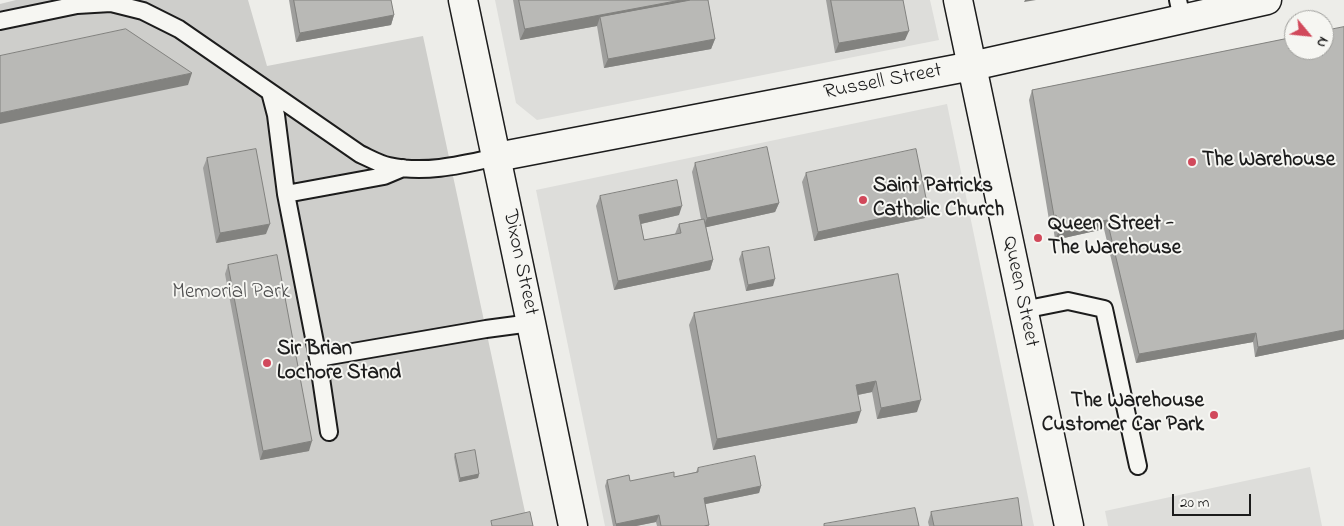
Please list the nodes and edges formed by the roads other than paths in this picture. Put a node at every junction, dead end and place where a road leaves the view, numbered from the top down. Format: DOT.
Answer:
graph roads {
  1 [pos="463,0"];
  2 [pos="958,0"];
  3 [pos="1267,0"];
  4 [pos="1180,10"];
  5 [pos="0,21"];
  6 [pos="972,66"];
  7 [pos="270,92"];
  8 [pos="496,157"];
  9 [pos="404,168"];
  10 [pos="286,194"];
  11 [pos="1023,310"];
  12 [pos="531,322"];
  13 [pos="318,358"];
  14 [pos="329,432"];
  15 [pos="1138,466"];
  16 [pos="573,526"];
  17 [pos="1068,526"];
  1 -- 8 [label="street, Dixon Street"];
  2 -- 6 [label="street, Queen Street"];
  3 -- 4 [label="street, Russell Street"];
  4 -- 6 [label="street, Russell Street"];
  5 -- 7 [label="lane"];
  6 -- 8 [label="street, Russell Street"];
  6 -- 11 [label="street, Queen Street"];
  7 -- 9 [label="lane"];
  7 -- 10 [label="lane"];
  8 -- 9 [label="lane"];
  8 -- 12 [label="street, Dixon Street"];
  9 -- 10 [label="lane"];
  10 -- 13 [label="lane"];
  11 -- 15 [label="lane"];
  11 -- 17 [label="street, Queen Street"];
  12 -- 13 [label="lane"];
  12 -- 16 [label="street, Dixon Street"];
  13 -- 14 [label="lane"];
}
